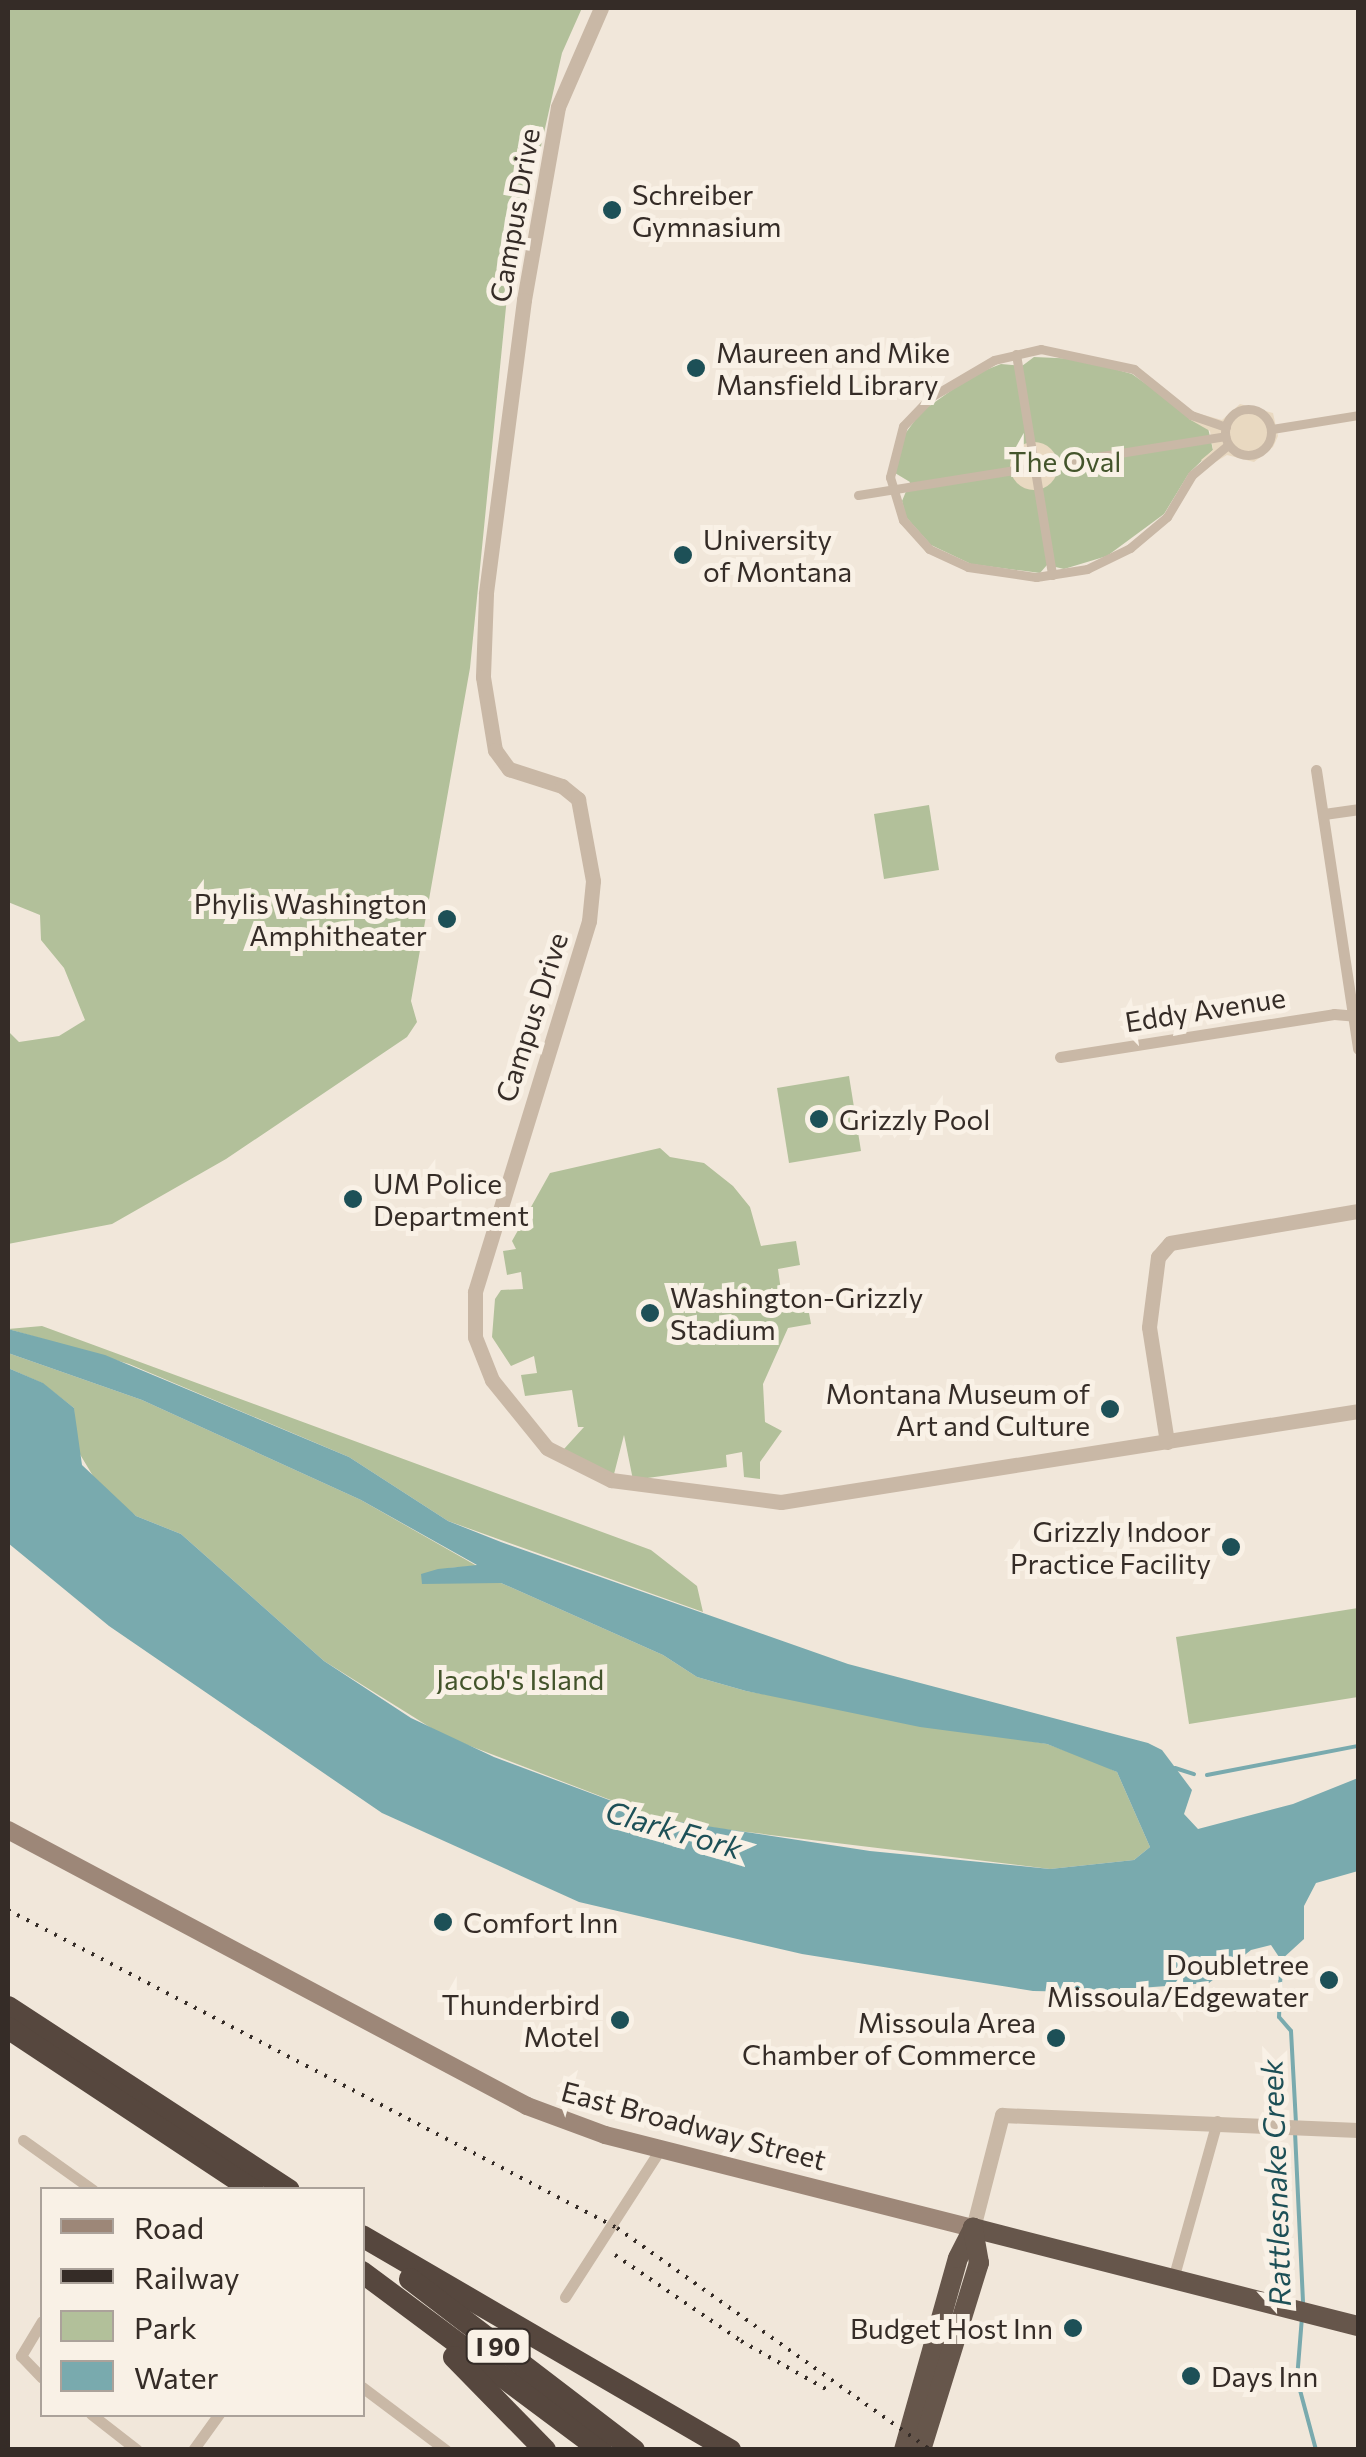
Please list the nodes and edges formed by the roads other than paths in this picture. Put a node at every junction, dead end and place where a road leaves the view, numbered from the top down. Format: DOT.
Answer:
graph roads {
  1 [pos="602,8"];
  2 [pos="1016,354"];
  3 [pos="1358,416"];
  4 [pos="1272,429"];
  5 [pos="1226,436"];
  6 [pos="1034,466"];
  7 [pos="897,488"];
  8 [pos="858,494"];
  9 [pos="1052,575"];
  10 [pos="1316,770"];
  11 [pos="1358,809"];
  12 [pos="1324,814"];
  13 [pos="1356,1016"];
  14 [pos="1358,1049"];
  15 [pos="1060,1057"];
  16 [pos="1358,1211"];
  17 [pos="1358,1411"];
  18 [pos="1167,1442"];
  19 [pos="8,1830"];
  20 [pos="8,2007"];
  21 [pos="8,2028"];
  22 [pos="1217,2121"];
  23 [pos="1358,2130"];
  24 [pos="23,2140"];
  25 [pos="660,2148"];
  26 [pos="88,2187"];
  27 [pos="249,2187"];
  28 [pos="284,2187"];
  29 [pos="973,2228"];
  30 [pos="365,2241"];
  31 [pos="365,2241"];
  32 [pos="365,2275"];
  33 [pos="365,2276"];
  34 [pos="1174,2279"];
  35 [pos="565,2298"];
  36 [pos="40,2324"];
  37 [pos="1358,2326"];
  38 [pos="40,2376"];
  39 [pos="365,2390"];
  40 [pos="95,2417"];
  41 [pos="217,2417"];
  42 [pos="443,2449"];
  43 [pos="137,2450"];
  44 [pos="192,2450"];
  45 [pos="545,2450"];
  46 [pos="601,2450"];
  47 [pos="634,2450"];
  48 [pos="730,2450"];
  49 [pos="904,2450"];
  50 [pos="922,2450"];
  1 -- 18 [label="street, Campus Drive"];
  2 -- 5 [label="street"];
  2 -- 6 [label="street"];
  2 -- 7 [label="street"];
  3 -- 4 [label="street"];
  4 -- 5 [label="street"];
  4 -- 5 [label="street"];
  5 -- 6 [label="street"];
  5 -- 9 [label="street"];
  6 -- 7 [label="street"];
  6 -- 9 [label="street"];
  7 -- 8 [label="street"];
  7 -- 9 [label="street"];
  10 -- 12 [label="street"];
  11 -- 12 [label="street"];
  12 -- 13 [label="street"];
  13 -- 14 [label="street"];
  13 -- 15 [label="street, Eddy Avenue"];
  16 -- 18 [label="street"];
  17 -- 18 [label="street"];
  19 -- 25 [label="main road, East Broadway Street"];
  20 -- 28 [label="highway"];
  21 -- 27 [label="highway"];
  22 -- 23 [label="street"];
  22 -- 29 [label="street"];
  22 -- 34 [label="street"];
  24 -- 26 [label="street"];
  25 -- 29 [label="main road, East Broadway Street"];
  25 -- 35 [label="street"];
  29 -- 34 [label="highway, East Broadway Street"];
  29 -- 49 [label="highway"];
  29 -- 50 [label="highway"];
  30 -- 47 [label="highway, I 90"];
  31 -- 48 [label="highway"];
  32 -- 46 [label="highway, I 90"];
  33 -- 45 [label="highway"];
  34 -- 37 [label="highway, East Broadway Street"];
  36 -- 38 [label="street"];
  39 -- 42 [label="street"];
  40 -- 43 [label="street"];
  41 -- 44 [label="street"];
}
